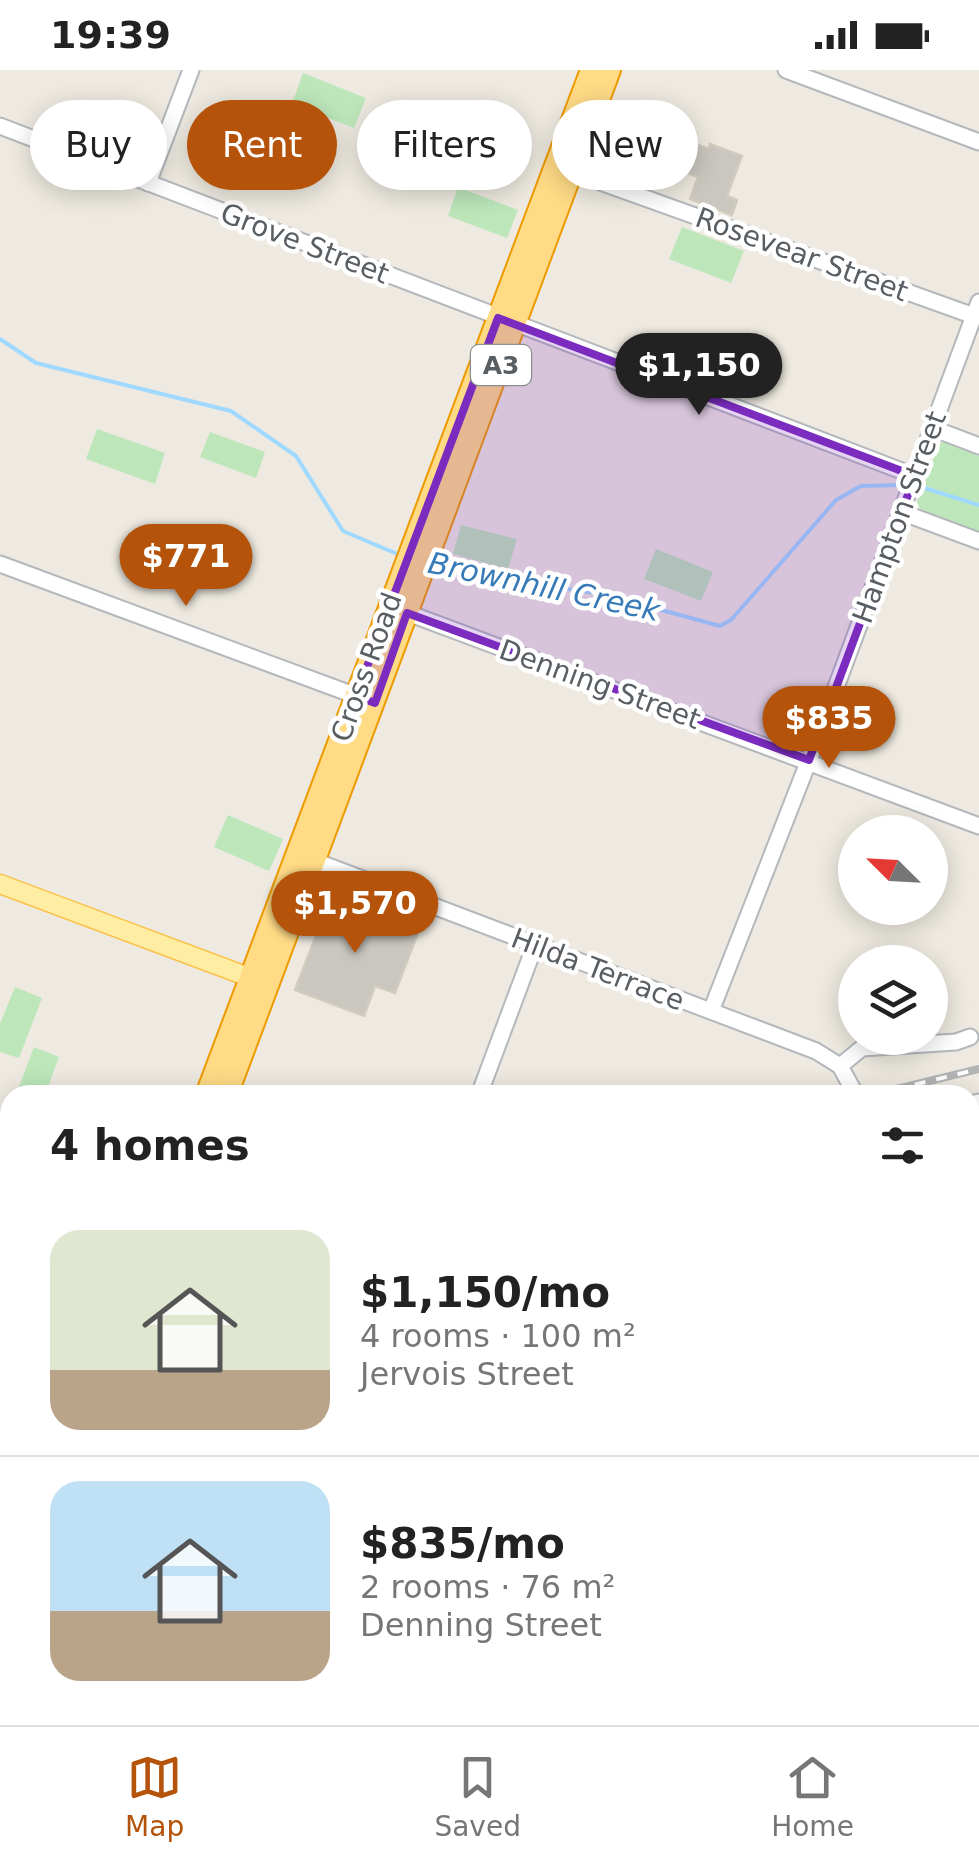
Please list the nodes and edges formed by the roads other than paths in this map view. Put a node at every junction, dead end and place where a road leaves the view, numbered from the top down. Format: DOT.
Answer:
graph roads {
  1 [pos="190,70"];
  2 [pos="591,70"];
  3 [pos="610,70"];
  4 [pos="786,70"];
  5 [pos="583,100"];
  6 [pos="596,100"];
  7 [pos="0,126"];
  8 [pos="167,132"];
  9 [pos="30,138"];
  10 [pos="979,142"];
  11 [pos="166,190"];
  12 [pos="557,190"];
  13 [pos="627,190"];
  14 [pos="976,309"];
  15 [pos="507,321"];
  16 [pos="932,428"];
  17 [pos="979,446"];
  18 [pos="913,482"];
  19 [pos="901,512"];
  20 [pos="979,541"];
  21 [pos="0,564"];
  22 [pos="398,610"];
  23 [pos="366,700"];
  24 [pos="809,760"];
  25 [pos="979,826"];
  26 [pos="306,858"];
  27 [pos="0,884"];
  28 [pos="534,945"];
  29 [pos="259,981"];
  30 [pos="711,1012"];
  31 [pos="970,1037"];
  32 [pos="840,1066"];
  33 [pos="211,1085"];
  34 [pos="231,1085"];
  35 [pos="483,1085"];
  36 [pos="850,1085"];
  1 -- 8 [label="street"];
  2 -- 5 [label="highway, Cross Road / A3"];
  3 -- 6 [label="highway, Cross Road / A3"];
  4 -- 10 [label="street"];
  7 -- 9 [label="street, Grove Street"];
  11 -- 15 [label="street, Grove Street"];
  12 -- 15 [label="highway, Cross Road / A3"];
  13 -- 14 [label="street, Rosevear Street"];
  14 -- 16 [label="street, Hampton Street"];
  15 -- 18 [label="street, Grove Street"];
  15 -- 22 [label="highway, Cross Road / A3"];
  16 -- 17 [label="street"];
  16 -- 18 [label="street, Hampton Street"];
  18 -- 19 [label="street, Hampton Street"];
  19 -- 20 [label="street"];
  19 -- 24 [label="street, Hampton Street"];
  21 -- 23 [label="street"];
  22 -- 23 [label="highway, Cross Road / A3"];
  22 -- 24 [label="street, Denning Street"];
  23 -- 26 [label="highway, Cross Road / A3"];
  24 -- 25 [label="street, Denning Street"];
  24 -- 30 [label="street, Hampton Street"];
  26 -- 28 [label="street, Hilda Terrace"];
  26 -- 29 [label="highway, Cross Road / A3"];
  27 -- 29 [label="main road"];
  28 -- 30 [label="street, Hilda Terrace"];
  28 -- 35 [label="street"];
  29 -- 33 [label="highway, Cross Road / A3"];
  29 -- 34 [label="highway, Cross Road / A3"];
  30 -- 32 [label="street, Hilda Terrace"];
  31 -- 32 [label="street"];
  32 -- 36 [label="street"];
}
